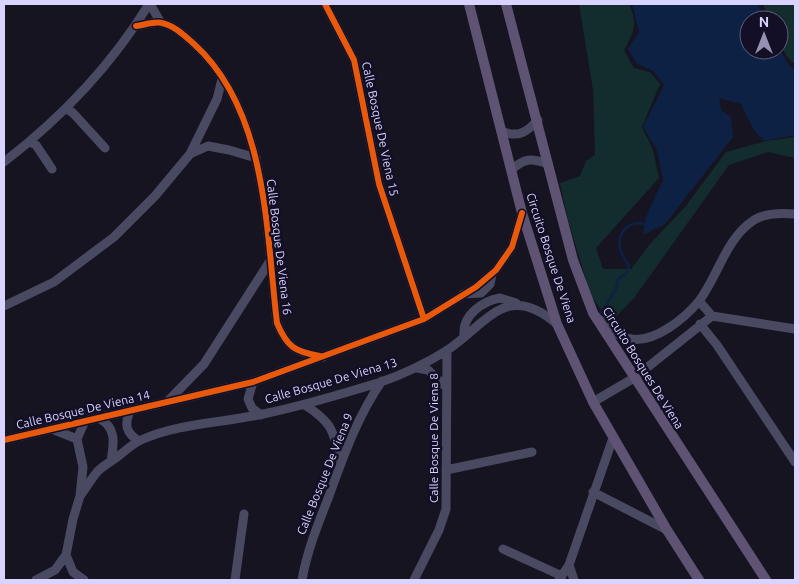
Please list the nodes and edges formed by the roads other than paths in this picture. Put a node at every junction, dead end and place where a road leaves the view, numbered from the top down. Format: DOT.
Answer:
graph roads {
  1 [pos="150,4"];
  2 [pos="325,4"];
  3 [pos="470,4"];
  4 [pos="506,4"];
  5 [pos="161,23"];
  6 [pos="136,26"];
  7 [pos="222,78"];
  8 [pos="67,109"];
  9 [pos="538,120"];
  10 [pos="501,131"];
  11 [pos="30,142"];
  12 [pos="105,148"];
  13 [pos="190,154"];
  14 [pos="256,158"];
  15 [pos="4,162"];
  16 [pos="548,164"];
  17 [pos="52,169"];
  18 [pos="511,170"];
  19 [pos="522,213"];
  20 [pos="795,214"];
  21 [pos="270,261"];
  22 [pos="491,279"];
  23 [pos="463,294"];
  24 [pos="475,295"];
  25 [pos="500,298"];
  26 [pos="699,301"];
  27 [pos="516,304"];
  28 [pos="4,306"];
  29 [pos="478,307"];
  30 [pos="593,313"];
  31 [pos="712,316"];
  32 [pos="424,320"];
  33 [pos="557,324"];
  34 [pos="700,324"];
  35 [pos="795,329"];
  36 [pos="464,335"];
  37 [pos="447,350"];
  38 [pos="324,357"];
  39 [pos="417,368"];
  40 [pos="634,378"];
  41 [pos="382,381"];
  42 [pos="253,382"];
  43 [pos="447,388"];
  44 [pos="593,402"];
  45 [pos="167,403"];
  46 [pos="305,405"];
  47 [pos="130,411"];
  48 [pos="261,415"];
  49 [pos="98,418"];
  50 [pos="85,421"];
  51 [pos="52,428"];
  52 [pos="613,438"];
  53 [pos="77,439"];
  54 [pos="4,440"];
  55 [pos="139,441"];
  56 [pos="532,452"];
  57 [pos="111,461"];
  58 [pos="342,462"];
  59 [pos="795,462"];
  60 [pos="83,467"];
  61 [pos="98,470"];
  62 [pos="446,470"];
  63 [pos="593,492"];
  64 [pos="80,496"];
  65 [pos="244,514"];
  66 [pos="667,530"];
  67 [pos="504,549"];
  68 [pos="66,555"];
  69 [pos="569,565"];
  70 [pos="236,577"];
  71 [pos="560,578"];
  72 [pos="36,580"];
  73 [pos="84,580"];
  74 [pos="228,580"];
  75 [pos="302,580"];
  76 [pos="414,580"];
  77 [pos="574,580"];
  78 [pos="699,580"];
  79 [pos="766,580"];
  1 -- 5 [label="street"];
  1 -- 6 [label="street"];
  2 -- 32 [label="street, Calle Bosque De Viena 15"];
  3 -- 10 [label="main road, Circuito Bosque De Viena"];
  4 -- 9 [label="main road, Circuito Bosques De Viena"];
  5 -- 6 [label="street"];
  5 -- 7 [label="street, Calle Bosque De Viena 16"];
  6 -- 8 [label="street"];
  7 -- 13 [label="street"];
  7 -- 14 [label="street, Calle Bosque De Viena 16"];
  8 -- 11 [label="street"];
  8 -- 12 [label="street"];
  9 -- 10 [label="street"];
  9 -- 16 [label="main road, Circuito Bosques De Viena"];
  10 -- 18 [label="main road, Circuito Bosque De Viena"];
  11 -- 15 [label="street"];
  11 -- 17 [label="street"];
  13 -- 14 [label="street"];
  13 -- 28 [label="street"];
  14 -- 21 [label="street, Calle Bosque De Viena 16"];
  16 -- 18 [label="street"];
  16 -- 30 [label="main road, Circuito Bosques De Viena"];
  18 -- 19 [label="main road, Circuito Bosque De Viena"];
  19 -- 22 [label="street, Calle Bosque De Viena 13"];
  19 -- 33 [label="main road, Circuito Bosque De Viena"];
  20 -- 26 [label="street"];
  21 -- 38 [label="street, Calle Bosque De Viena 16"];
  21 -- 45 [label="street"];
  22 -- 23 [label="street, Calle Bosque De Viena 13"];
  22 -- 24 [label="street"];
  22 -- 25 [label="street"];
  23 -- 24 [label="street"];
  23 -- 32 [label="street, Calle Bosque De Viena 13"];
  24 -- 29 [label="street"];
  25 -- 27 [label="street"];
  25 -- 29 [label="street"];
  26 -- 30 [label="street"];
  26 -- 31 [label="street"];
  27 -- 33 [label="street"];
  27 -- 36 [label="street, Calle Bosque De Viena 13"];
  29 -- 36 [label="street"];
  30 -- 40 [label="main road, Circuito Bosques De Viena"];
  31 -- 34 [label="street"];
  31 -- 35 [label="street"];
  32 -- 38 [label="street, Calle Bosque De Viena 13"];
  33 -- 44 [label="main road, Circuito Bosque De Viena"];
  34 -- 40 [label="street"];
  34 -- 59 [label="street"];
  36 -- 37 [label="street, Calle Bosque De Viena 13"];
  37 -- 39 [label="street, Calle Bosque De Viena 13"];
  37 -- 43 [label="street, Calle Bosque De Viena 8"];
  38 -- 42 [label="street, Calle Bosque De Viena 13"];
  39 -- 41 [label="street, Calle Bosque De Viena 13"];
  39 -- 43 [label="street"];
  40 -- 44 [label="street"];
  40 -- 79 [label="main road, Circuito Bosques De Viena"];
  41 -- 46 [label="street, Calle Bosque De Viena 13"];
  41 -- 58 [label="street, Calle Bosque De Viena 9"];
  42 -- 45 [label="street, Calle Bosque De Viena 13"];
  42 -- 48 [label="street"];
  43 -- 62 [label="street, Calle Bosque De Viena 8"];
  44 -- 52 [label="main road, Circuito Bosque De Viena"];
  45 -- 47 [label="street, Calle Bosque De Viena 14"];
  46 -- 48 [label="street, Calle Bosque De Viena 13"];
  46 -- 58 [label="street"];
  47 -- 49 [label="street, Calle Bosque De Viena 14"];
  47 -- 55 [label="street"];
  48 -- 55 [label="street, Calle Bosque De Viena 13"];
  49 -- 50 [label="street, Calle Bosque De Viena 14"];
  49 -- 57 [label="street"];
  50 -- 51 [label="street, Calle Bosque De Viena 14"];
  50 -- 53 [label="street"];
  51 -- 53 [label="street"];
  51 -- 54 [label="street, Calle Bosque De Viena 14"];
  52 -- 63 [label="street"];
  52 -- 66 [label="main road, Circuito Bosque De Viena"];
  53 -- 60 [label="street"];
  55 -- 57 [label="street, Calle Bosque De Viena 13"];
  56 -- 62 [label="street"];
  57 -- 61 [label="street, Calle Bosque De Viena 13"];
  58 -- 75 [label="street, Calle Bosque De Viena 9"];
  60 -- 61 [label="street"];
  60 -- 64 [label="street"];
  61 -- 64 [label="street, Calle Bosque De Viena 13"];
  62 -- 76 [label="street, Calle Bosque De Viena 8"];
  63 -- 66 [label="street"];
  63 -- 69 [label="street"];
  64 -- 68 [label="street"];
  65 -- 70 [label="street"];
  66 -- 78 [label="main road, Circuito Bosque De Viena"];
  67 -- 71 [label="street"];
  68 -- 72 [label="street"];
  68 -- 73 [label="street"];
  69 -- 71 [label="street"];
  69 -- 77 [label="street"];
  70 -- 74 [label="street"];
}
